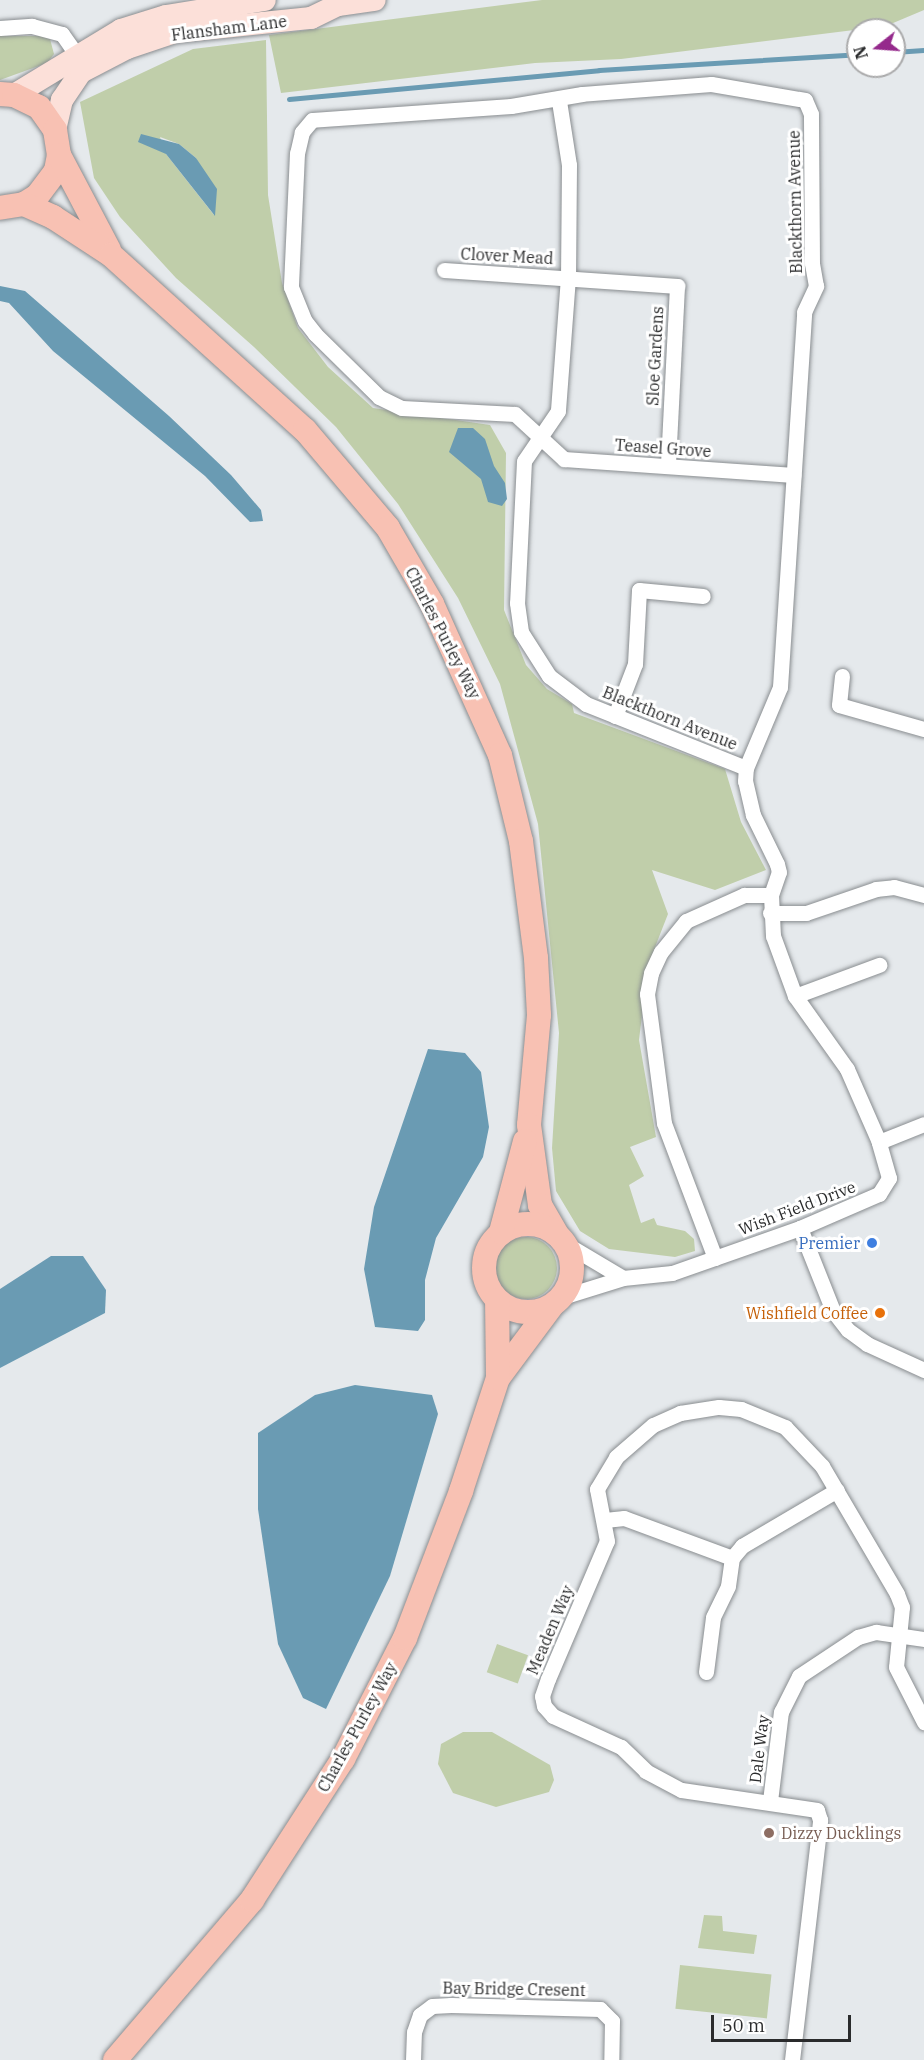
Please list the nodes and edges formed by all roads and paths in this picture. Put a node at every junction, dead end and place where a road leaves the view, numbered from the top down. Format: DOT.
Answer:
graph roads {
  1 [pos="265,0"];
  2 [pos="375,0"];
  3 [pos="333,2"];
  4 [pos="0,28"];
  5 [pos="76,54"];
  6 [pos="7,94"];
  7 [pos="559,101"];
  8 [pos="55,130"];
  9 [pos="59,155"];
  10 [pos="24,204"];
  11 [pos="0,208"];
  12 [pos="111,255"];
  13 [pos="444,270"];
  14 [pos="568,278"];
  15 [pos="540,436"];
  16 [pos="668,466"];
  17 [pos="793,475"];
  18 [pos="703,596"];
  19 [pos="842,676"];
  20 [pos="615,716"];
  21 [pos="924,729"];
  22 [pos="746,768"];
  23 [pos="771,895"];
  24 [pos="924,896"];
  25 [pos="770,914"];
  26 [pos="879,965"];
  27 [pos="795,996"];
  28 [pos="924,1124"];
  29 [pos="529,1125"];
  30 [pos="879,1142"];
  31 [pos="800,1228"];
  32 [pos="501,1232"];
  33 [pos="561,1239"];
  34 [pos="715,1258"];
  35 [pos="623,1278"];
  36 [pos="497,1300"];
  37 [pos="556,1302"];
  38 [pos="924,1370"];
  39 [pos="498,1378"];
  40 [pos="837,1490"];
  41 [pos="605,1520"];
  42 [pos="732,1558"];
  43 [pos="900,1634"];
  44 [pos="924,1639"];
  45 [pos="706,1672"];
  46 [pos="924,1722"];
  47 [pos="770,1801"];
  48 [pos="114,2060"];
  49 [pos="413,2060"];
  50 [pos="611,2060"];
  51 [pos="792,2060"];
  1 -- 5 [label="main road, Flansham Lane"];
  2 -- 3 [label="main road, Flansham Lane"];
  3 -- 8 [label="main road, Flansham Lane"];
  4 -- 5 [label="street"];
  5 -- 6 [label="main road, Flansham Lane"];
  6 -- 8 [label="main road"];
  7 -- 14 [label="street"];
  7 -- 15 [label="street, Blackthorn Avenue"];
  7 -- 17 [label="street, Blackthorn Avenue"];
  8 -- 9 [label="main road"];
  9 -- 10 [label="main road"];
  9 -- 12 [label="main road, Charles Purley Way"];
  10 -- 11 [label="main road"];
  10 -- 12 [label="main road, Charles Purley Way"];
  12 -- 29 [label="main road, Charles Purley Way"];
  13 -- 14 [label="street, Clover Mead"];
  14 -- 15 [label="street"];
  14 -- 16 [label="street, Sloe Gardens"];
  15 -- 16 [label="street, Teasel Grove"];
  15 -- 20 [label="street, Blackthorn Avenue"];
  16 -- 17 [label="street, Teasel Grove"];
  17 -- 22 [label="street, Blackthorn Avenue"];
  18 -- 20 [label="street"];
  19 -- 21 [label="street"];
  20 -- 22 [label="street, Blackthorn Avenue"];
  22 -- 23 [label="street, Wish Field Drive"];
  23 -- 25 [label="street, Wish Field Drive"];
  23 -- 34 [label="street"];
  24 -- 25 [label="street"];
  25 -- 27 [label="street, Wish Field Drive"];
  26 -- 27 [label="street"];
  27 -- 30 [label="street, Wish Field Drive"];
  28 -- 30 [label="street"];
  29 -- 32 [label="main road, Charles Purley Way"];
  29 -- 33 [label="main road, Charles Purley Way"];
  30 -- 31 [label="street, Wish Field Drive"];
  31 -- 34 [label="street, Wish Field Drive"];
  31 -- 38 [label="street"];
  32 -- 33 [label="main road"];
  32 -- 36 [label="main road"];
  33 -- 35 [label="street"];
  33 -- 37 [label="main road"];
  34 -- 35 [label="street, Wish Field Drive"];
  35 -- 37 [label="street, Wish Field Drive"];
  36 -- 37 [label="main road"];
  36 -- 39 [label="main road, Charles Purley Way"];
  37 -- 39 [label="main road, Charles Purley Way"];
  39 -- 48 [label="main road, Charles Purley Way"];
  40 -- 41 [label="street, Meaden Way"];
  40 -- 42 [label="street"];
  40 -- 43 [label="street, Meaden Way"];
  41 -- 42 [label="street"];
  41 -- 47 [label="street, Meaden Way"];
  42 -- 45 [label="street"];
  43 -- 44 [label="street, Dale Way"];
  43 -- 46 [label="street, Meaden Way"];
  43 -- 47 [label="street, Dale Way"];
  47 -- 51 [label="street, Meaden Way"];
  49 -- 50 [label="street, Bay Bridge Cresent"];
}
